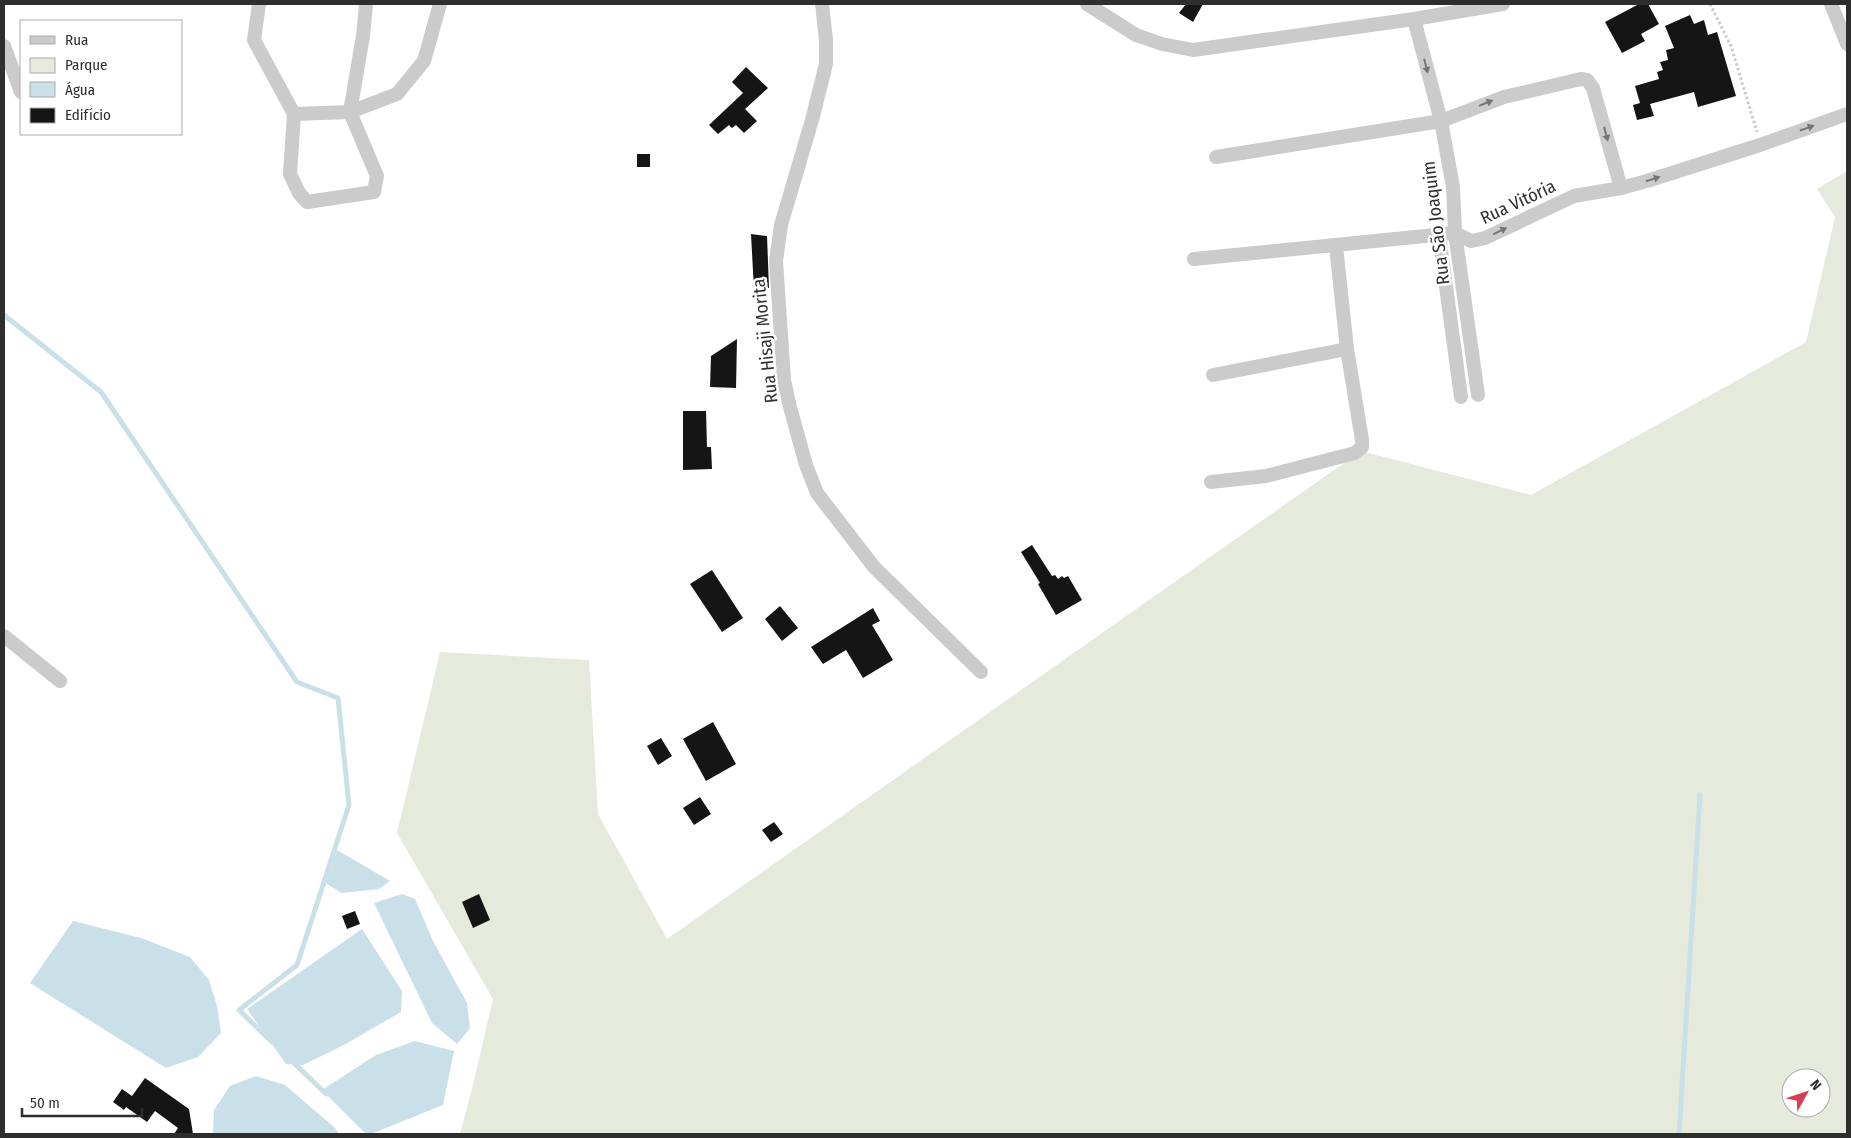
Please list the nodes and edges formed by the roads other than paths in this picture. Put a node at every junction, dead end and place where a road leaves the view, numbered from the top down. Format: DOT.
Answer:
graph roads {
  1 [pos="259,4"];
  2 [pos="366,4"];
  3 [pos="440,4"];
  4 [pos="822,4"];
  5 [pos="1087,4"];
  6 [pos="1502,4"];
  7 [pos="1830,4"];
  8 [pos="1414,19"];
  9 [pos="1847,44"];
  10 [pos="4,46"];
  11 [pos="20,89"];
  12 [pos="350,112"];
  13 [pos="294,114"];
  14 [pos="1847,114"];
  15 [pos="1441,122"];
  16 [pos="1216,157"];
  17 [pos="1621,188"];
  18 [pos="1455,233"];
  19 [pos="1439,235"];
  20 [pos="1336,246"];
  21 [pos="1194,259"];
  22 [pos="1347,349"];
  23 [pos="1213,375"];
  24 [pos="1478,395"];
  25 [pos="1461,397"];
  26 [pos="1211,482"];
  27 [pos="4,636"];
  28 [pos="981,672"];
  29 [pos="60,681"];
  1 -- 13 [label="street"];
  2 -- 12 [label="street"];
  3 -- 12 [label="street"];
  4 -- 28 [label="street, Rua Hisaji Morita"];
  5 -- 8 [label="street"];
  6 -- 8 [label="street"];
  7 -- 9 [label="street"];
  8 -- 15 [label="street, Rua São Joaquim, one-way"];
  10 -- 11 [label="street"];
  12 -- 13 [label="street"];
  12 -- 13 [label="street"];
  17 -- 14 [label="street, Rua Vitória, one-way"];
  15 -- 16 [label="street"];
  15 -- 17 [label="street, one-way"];
  15 -- 18 [label="street, Rua São Joaquim"];
  18 -- 17 [label="street, Rua Vitória, one-way"];
  18 -- 19 [label="street, Rua Vitória"];
  18 -- 24 [label="street, Rua São Joaquim"];
  19 -- 20 [label="street, Rua Vitória"];
  19 -- 25 [label="street"];
  20 -- 21 [label="street, Rua Vitória"];
  20 -- 22 [label="street"];
  22 -- 23 [label="street"];
  22 -- 26 [label="street"];
  27 -- 29 [label="street"];
}
